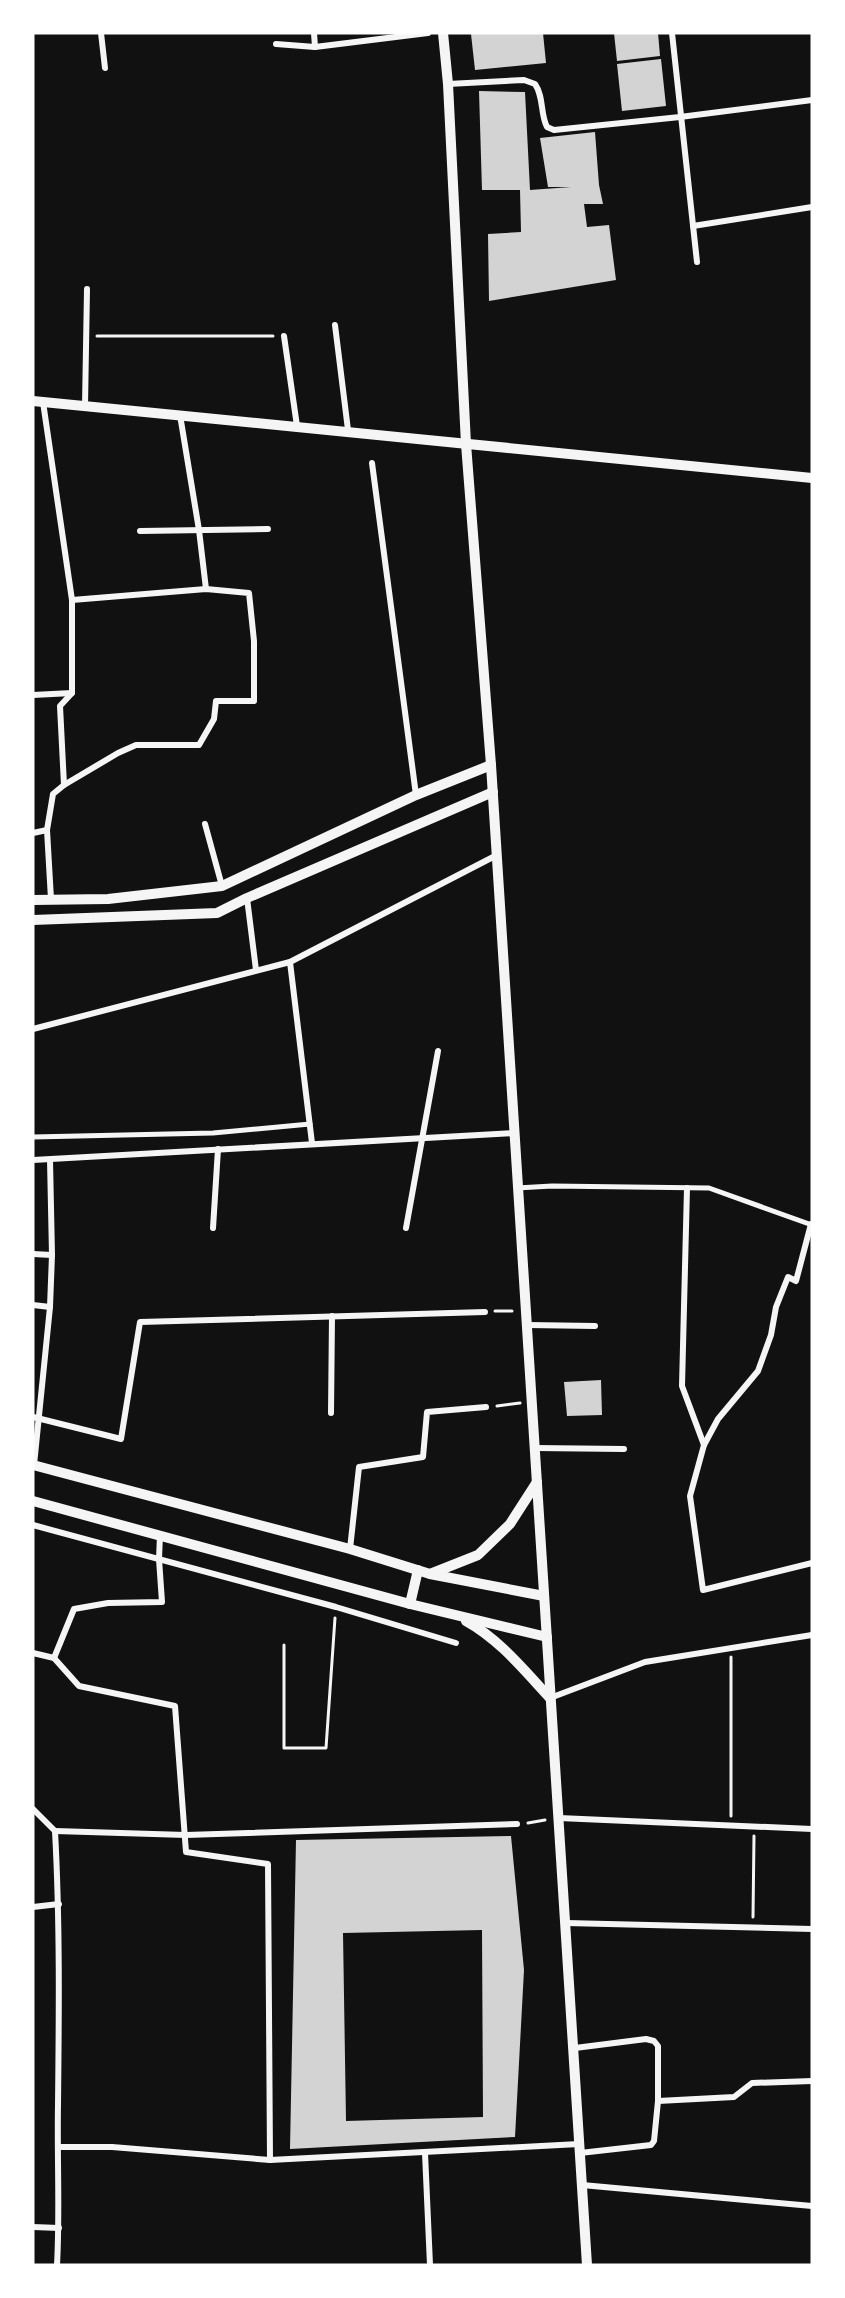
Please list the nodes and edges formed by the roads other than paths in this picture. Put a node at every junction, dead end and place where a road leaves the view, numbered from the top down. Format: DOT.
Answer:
graph roads {
  1 [pos="101,33"];
  2 [pos="314,33"];
  3 [pos="428,33"];
  4 [pos="443,33"];
  5 [pos="672,33"];
  6 [pos="276,44"];
  7 [pos="315,47"];
  8 [pos="105,68"];
  9 [pos="448,84"];
  10 [pos="812,100"];
  11 [pos="680,117"];
  12 [pos="812,207"];
  13 [pos="693,226"];
  14 [pos="697,262"];
  15 [pos="87,289"];
  16 [pos="335,325"];
  17 [pos="284,336"];
  18 [pos="38,402"];
  19 [pos="85,406"];
  20 [pos="180,415"];
  21 [pos="297,426"];
  22 [pos="348,430"];
  23 [pos="466,444"];
  24 [pos="372,462"];
  25 [pos="812,478"];
  26 [pos="268,529"];
  27 [pos="199,530"];
  28 [pos="140,531"];
  29 [pos="206,589"];
  30 [pos="72,600"];
  31 [pos="72,693"];
  32 [pos="33,695"];
  33 [pos="491,765"];
  34 [pos="64,785"];
  35 [pos="493,792"];
  36 [pos="416,795"];
  37 [pos="205,824"];
  38 [pos="47,830"];
  39 [pos="33,832"];
  40 [pos="497,855"];
  41 [pos="222,886"];
  42 [pos="247,898"];
  43 [pos="51,899"];
  44 [pos="33,900"];
  45 [pos="33,920"];
  46 [pos="291,962"];
  47 [pos="256,970"];
  48 [pos="33,1029"];
  49 [pos="438,1051"];
  50 [pos="310,1124"];
  51 [pos="514,1133"];
  52 [pos="33,1137"];
  53 [pos="423,1138"];
  54 [pos="312,1143"];
  55 [pos="218,1149"];
  56 [pos="33,1160"];
  57 [pos="50,1160"];
  58 [pos="518,1188"];
  59 [pos="687,1188"];
  60 [pos="811,1225"];
  61 [pos="213,1227"];
  62 [pos="406,1228"];
  63 [pos="33,1254"];
  64 [pos="52,1255"];
  65 [pos="33,1305"];
  66 [pos="50,1307"];
  67 [pos="485,1312"];
  68 [pos="332,1316"];
  69 [pos="528,1325"];
  70 [pos="595,1326"];
  71 [pos="486,1407"];
  72 [pos="331,1413"];
  73 [pos="36,1418"];
  74 [pos="704,1445"];
  75 [pos="535,1448"];
  76 [pos="624,1449"];
  77 [pos="33,1465"];
  78 [pos="537,1481"];
  79 [pos="33,1500"];
  80 [pos="33,1525"];
  81 [pos="160,1535"];
  82 [pos="350,1549"];
  83 [pos="159,1559"];
  84 [pos="812,1563"];
  85 [pos="418,1570"];
  86 [pos="430,1574"];
  87 [pos="544,1596"];
  88 [pos="410,1604"];
  89 [pos="455,1616"];
  90 [pos="812,1635"];
  91 [pos="547,1637"];
  92 [pos="456,1642"];
  93 [pos="33,1653"];
  94 [pos="54,1658"];
  95 [pos="550,1698"];
  96 [pos="33,1809"];
  97 [pos="558,1818"];
  98 [pos="517,1824"];
  99 [pos="812,1829"];
  100 [pos="55,1831"];
  101 [pos="186,1834"];
  102 [pos="59,1904"];
  103 [pos="33,1907"];
  104 [pos="566,1923"];
  105 [pos="812,1929"];
  106 [pos="575,2048"];
  107 [pos="812,2081"];
  108 [pos="658,2101"];
  109 [pos="58,2147"];
  110 [pos="580,2148"];
  111 [pos="425,2153"];
  112 [pos="270,2160"];
  113 [pos="582,2185"];
  114 [pos="812,2206"];
  115 [pos="33,2227"];
  116 [pos="59,2228"];
  117 [pos="57,2265"];
  118 [pos="430,2265"];
  119 [pos="587,2265"];
  1 -- 8 [label="street"];
  2 -- 7 [label="street"];
  3 -- 7 [label="street"];
  4 -- 9 [label="main road"];
  5 -- 11 [label="street"];
  6 -- 7 [label="street"];
  9 -- 11 [label="street"];
  9 -- 23 [label="main road"];
  10 -- 11 [label="street"];
  11 -- 13 [label="street"];
  12 -- 13 [label="street"];
  13 -- 14 [label="street"];
  15 -- 19 [label="street"];
  16 -- 22 [label="street"];
  17 -- 21 [label="street"];
  18 -- 19 [label="main road"];
  18 -- 30 [label="street"];
  19 -- 20 [label="main road"];
  20 -- 21 [label="main road"];
  20 -- 27 [label="street"];
  21 -- 22 [label="main road"];
  22 -- 23 [label="main road"];
  23 -- 25 [label="main road"];
  23 -- 33 [label="main road"];
  24 -- 36 [label="street"];
  26 -- 27 [label="street"];
  27 -- 28 [label="street"];
  27 -- 29 [label="street"];
  29 -- 30 [label="street"];
  29 -- 34 [label="street"];
  30 -- 31 [label="street"];
  31 -- 32 [label="street"];
  31 -- 34 [label="street"];
  33 -- 35 [label="main road"];
  33 -- 36 [label="main road"];
  34 -- 38 [label="street"];
  35 -- 40 [label="main road"];
  35 -- 42 [label="main road"];
  36 -- 41 [label="main road"];
  37 -- 41 [label="street"];
  38 -- 39 [label="street"];
  38 -- 43 [label="street"];
  40 -- 46 [label="street"];
  40 -- 51 [label="main road"];
  41 -- 43 [label="main road"];
  42 -- 45 [label="main road"];
  42 -- 47 [label="street"];
  43 -- 44 [label="main road"];
  46 -- 47 [label="street"];
  46 -- 50 [label="street"];
  47 -- 48 [label="street"];
  49 -- 53 [label="street"];
  50 -- 52 [label="street"];
  50 -- 54 [label="street"];
  51 -- 53 [label="street"];
  51 -- 58 [label="main road"];
  53 -- 54 [label="street"];
  53 -- 62 [label="street"];
  54 -- 55 [label="street"];
  55 -- 57 [label="street"];
  55 -- 61 [label="street"];
  56 -- 57 [label="street"];
  57 -- 64 [label="street"];
  58 -- 59 [label="street"];
  58 -- 69 [label="main road"];
  59 -- 60 [label="street"];
  59 -- 74 [label="street"];
  60 -- 74 [label="street"];
  63 -- 64 [label="street"];
  64 -- 66 [label="street"];
  65 -- 66 [label="street"];
  66 -- 73 [label="street"];
  67 -- 68 [label="street"];
  68 -- 72 [label="street"];
  68 -- 73 [label="street"];
  69 -- 70 [label="street"];
  69 -- 75 [label="main road"];
  71 -- 82 [label="street"];
  73 -- 77 [label="street"];
  74 -- 84 [label="street"];
  75 -- 76 [label="street"];
  75 -- 78 [label="main road"];
  77 -- 82 [label="main road"];
  78 -- 86 [label="main road"];
  78 -- 87 [label="main road"];
  79 -- 81 [label="main road"];
  80 -- 83 [label="street"];
  81 -- 83 [label="street"];
  81 -- 88 [label="main road"];
  82 -- 85 [label="main road"];
  83 -- 92 [label="street"];
  83 -- 94 [label="street"];
  85 -- 86 [label="main road"];
  85 -- 88 [label="main road"];
  86 -- 87 [label="main road"];
  87 -- 91 [label="main road"];
  88 -- 89 [label="main road"];
  89 -- 91 [label="main road"];
  89 -- 95 [label="main road"];
  90 -- 95 [label="street"];
  91 -- 95 [label="main road"];
  93 -- 94 [label="street"];
  94 -- 101 [label="street"];
  95 -- 97 [label="main road"];
  96 -- 100 [label="street"];
  97 -- 99 [label="street"];
  97 -- 104 [label="main road"];
  98 -- 101 [label="street"];
  100 -- 101 [label="street"];
  100 -- 102 [label="street"];
  101 -- 112 [label="street"];
  102 -- 103 [label="street"];
  102 -- 109 [label="street"];
  104 -- 105 [label="street"];
  104 -- 106 [label="main road"];
  106 -- 108 [label="street"];
  106 -- 110 [label="main road"];
  107 -- 108 [label="street"];
  108 -- 110 [label="street"];
  109 -- 112 [label="street"];
  109 -- 116 [label="street"];
  110 -- 111 [label="street"];
  110 -- 113 [label="main road"];
  111 -- 112 [label="street"];
  111 -- 118 [label="street"];
  113 -- 114 [label="street"];
  113 -- 119 [label="main road"];
  115 -- 116 [label="street"];
  116 -- 117 [label="street"];
}
